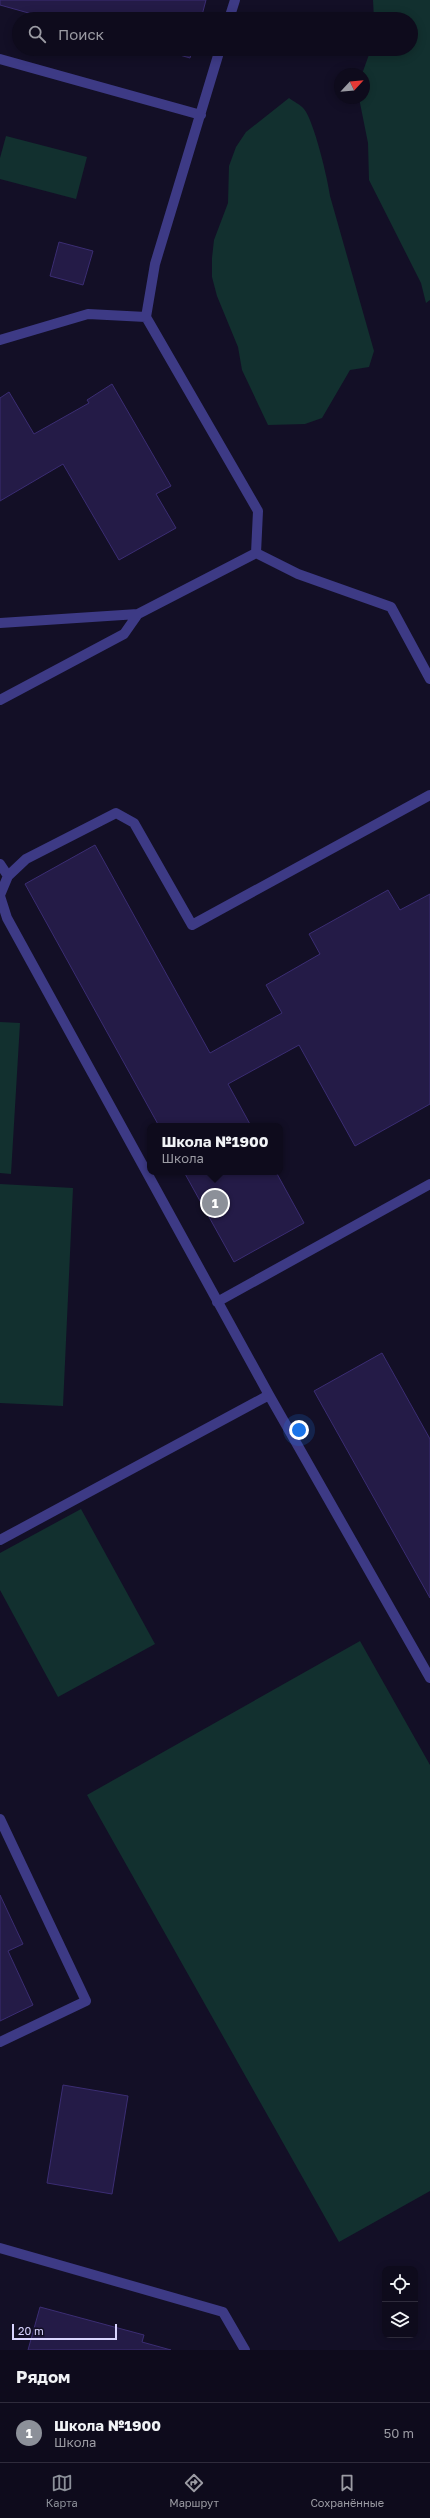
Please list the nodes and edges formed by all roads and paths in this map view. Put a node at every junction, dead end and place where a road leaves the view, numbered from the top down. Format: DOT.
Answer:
graph roads {
  1 [pos="235,0"];
  2 [pos="231,12"];
  3 [pos="218,56"];
  4 [pos="0,59"];
  5 [pos="201,115"];
  6 [pos="146,317"];
  7 [pos="0,340"];
  8 [pos="256,553"];
  9 [pos="138,614"];
  10 [pos="0,622"];
  11 [pos="430,679"];
  12 [pos="0,700"];
  13 [pos="430,795"];
  14 [pos="0,864"];
  15 [pos="8,876"];
  16 [pos="0,896"];
  17 [pos="147,1174"];
  18 [pos="148,1175"];
  19 [pos="430,1184"];
  20 [pos="217,1302"];
  21 [pos="269,1396"];
  22 [pos="0,1540"];
  23 [pos="430,1678"];
  24 [pos="0,1819"];
  25 [pos="0,2042"];
  26 [pos="0,2248"];
  27 [pos="245,2350"];
  1 -- 2 [label="lane"];
  3 -- 5 [label="lane"];
  4 -- 5 [label="lane"];
  5 -- 6 [label="lane"];
  6 -- 7 [label="lane"];
  6 -- 8 [label="lane"];
  8 -- 9 [label="lane"];
  8 -- 11 [label="lane"];
  9 -- 10 [label="lane"];
  9 -- 12 [label="lane"];
  13 -- 15 [label="lane"];
  14 -- 15 [label="lane"];
  15 -- 16 [label="lane"];
  16 -- 17 [label="lane"];
  18 -- 20 [label="lane"];
  19 -- 20 [label="lane"];
  20 -- 21 [label="lane"];
  21 -- 22 [label="lane"];
  21 -- 23 [label="lane"];
  24 -- 25 [label="lane"];
  26 -- 27 [label="lane"];
}
